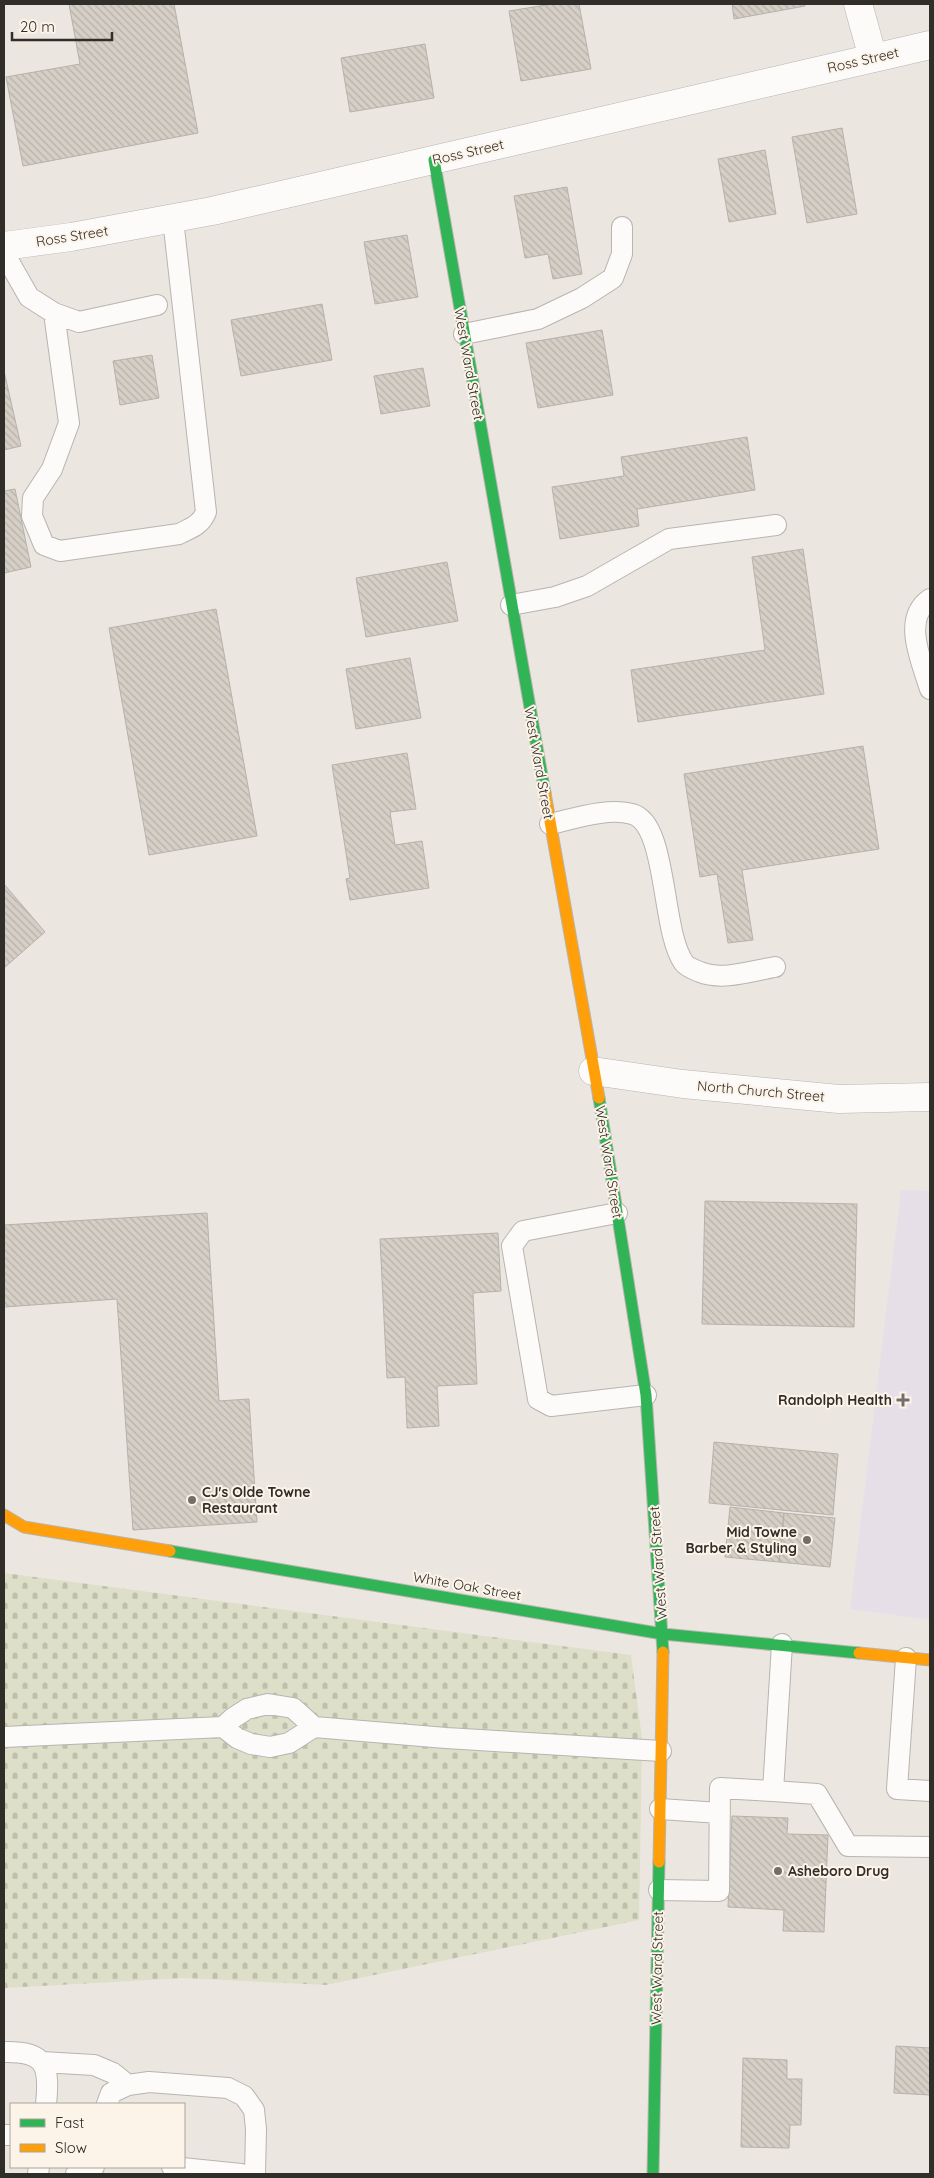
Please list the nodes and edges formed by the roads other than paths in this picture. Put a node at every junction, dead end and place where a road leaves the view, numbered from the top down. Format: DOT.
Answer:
graph roads {
  1 [pos="858,4"];
  2 [pos="930,45"];
  3 [pos="873,58"];
  4 [pos="434,160"];
  5 [pos="173,219"];
  6 [pos="622,227"];
  7 [pos="4,246"];
  8 [pos="4,253"];
  9 [pos="157,305"];
  10 [pos="54,313"];
  11 [pos="464,334"];
  12 [pos="776,525"];
  13 [pos="930,599"];
  14 [pos="511,605"];
  15 [pos="930,689"];
  16 [pos="550,824"];
  17 [pos="775,968"];
  18 [pos="593,1070"];
  19 [pos="930,1097"];
  20 [pos="617,1213"];
  21 [pos="646,1394"];
  22 [pos="4,1515"];
  23 [pos="663,1634"];
  24 [pos="782,1644"];
  25 [pos="906,1658"];
  26 [pos="930,1660"];
  27 [pos="314,1727"];
  28 [pos="224,1728"];
  29 [pos="4,1737"];
  30 [pos="661,1751"];
  31 [pos="773,1791"];
  32 [pos="930,1791"];
  33 [pos="660,1810"];
  34 [pos="720,1813"];
  35 [pos="930,1847"];
  36 [pos="659,1890"];
  37 [pos="4,2052"];
  38 [pos="45,2070"];
  39 [pos="128,2085"];
  40 [pos="46,2103"];
  41 [pos="107,2103"];
  42 [pos="182,2168"];
  43 [pos="241,2174"];
  44 [pos="254,2174"];
  45 [pos="654,2174"];
  1 -- 3 [label="street"];
  2 -- 3 [label="street, Ross Street"];
  3 -- 4 [label="street, Ross Street"];
  4 -- 5 [label="street, Ross Street"];
  4 -- 11 [label="street, West Ward Street"];
  5 -- 7 [label="street, Ross Street"];
  5 -- 10 [label="lane"];
  6 -- 11 [label="lane"];
  8 -- 10 [label="lane"];
  9 -- 10 [label="lane"];
  11 -- 14 [label="street, West Ward Street"];
  12 -- 14 [label="lane"];
  13 -- 15 [label="lane"];
  14 -- 16 [label="street, West Ward Street"];
  16 -- 17 [label="lane"];
  16 -- 18 [label="street, West Ward Street"];
  18 -- 19 [label="street, North Church Street"];
  18 -- 20 [label="street, West Ward Street"];
  20 -- 21 [label="street, West Ward Street"];
  20 -- 21 [label="lane"];
  21 -- 23 [label="street, West Ward Street"];
  22 -- 23 [label="street, White Oak Street"];
  23 -- 24 [label="street, White Oak Street"];
  23 -- 30 [label="street, West Ward Street"];
  24 -- 25 [label="street, White Oak Street"];
  24 -- 31 [label="lane"];
  25 -- 26 [label="street, White Oak Street"];
  25 -- 32 [label="lane"];
  27 -- 28 [label="lane"];
  27 -- 28 [label="lane"];
  27 -- 30 [label="lane"];
  28 -- 29 [label="lane"];
  30 -- 33 [label="street, West Ward Street"];
  31 -- 34 [label="lane"];
  31 -- 35 [label="lane"];
  33 -- 34 [label="lane"];
  33 -- 36 [label="street, West Ward Street"];
  34 -- 36 [label="lane"];
  36 -- 45 [label="street, West Ward Street"];
  37 -- 38 [label="lane"];
  38 -- 39 [label="lane"];
  38 -- 40 [label="lane"];
  39 -- 41 [label="lane"];
  39 -- 44 [label="lane"];
  42 -- 43 [label="lane"];
}
